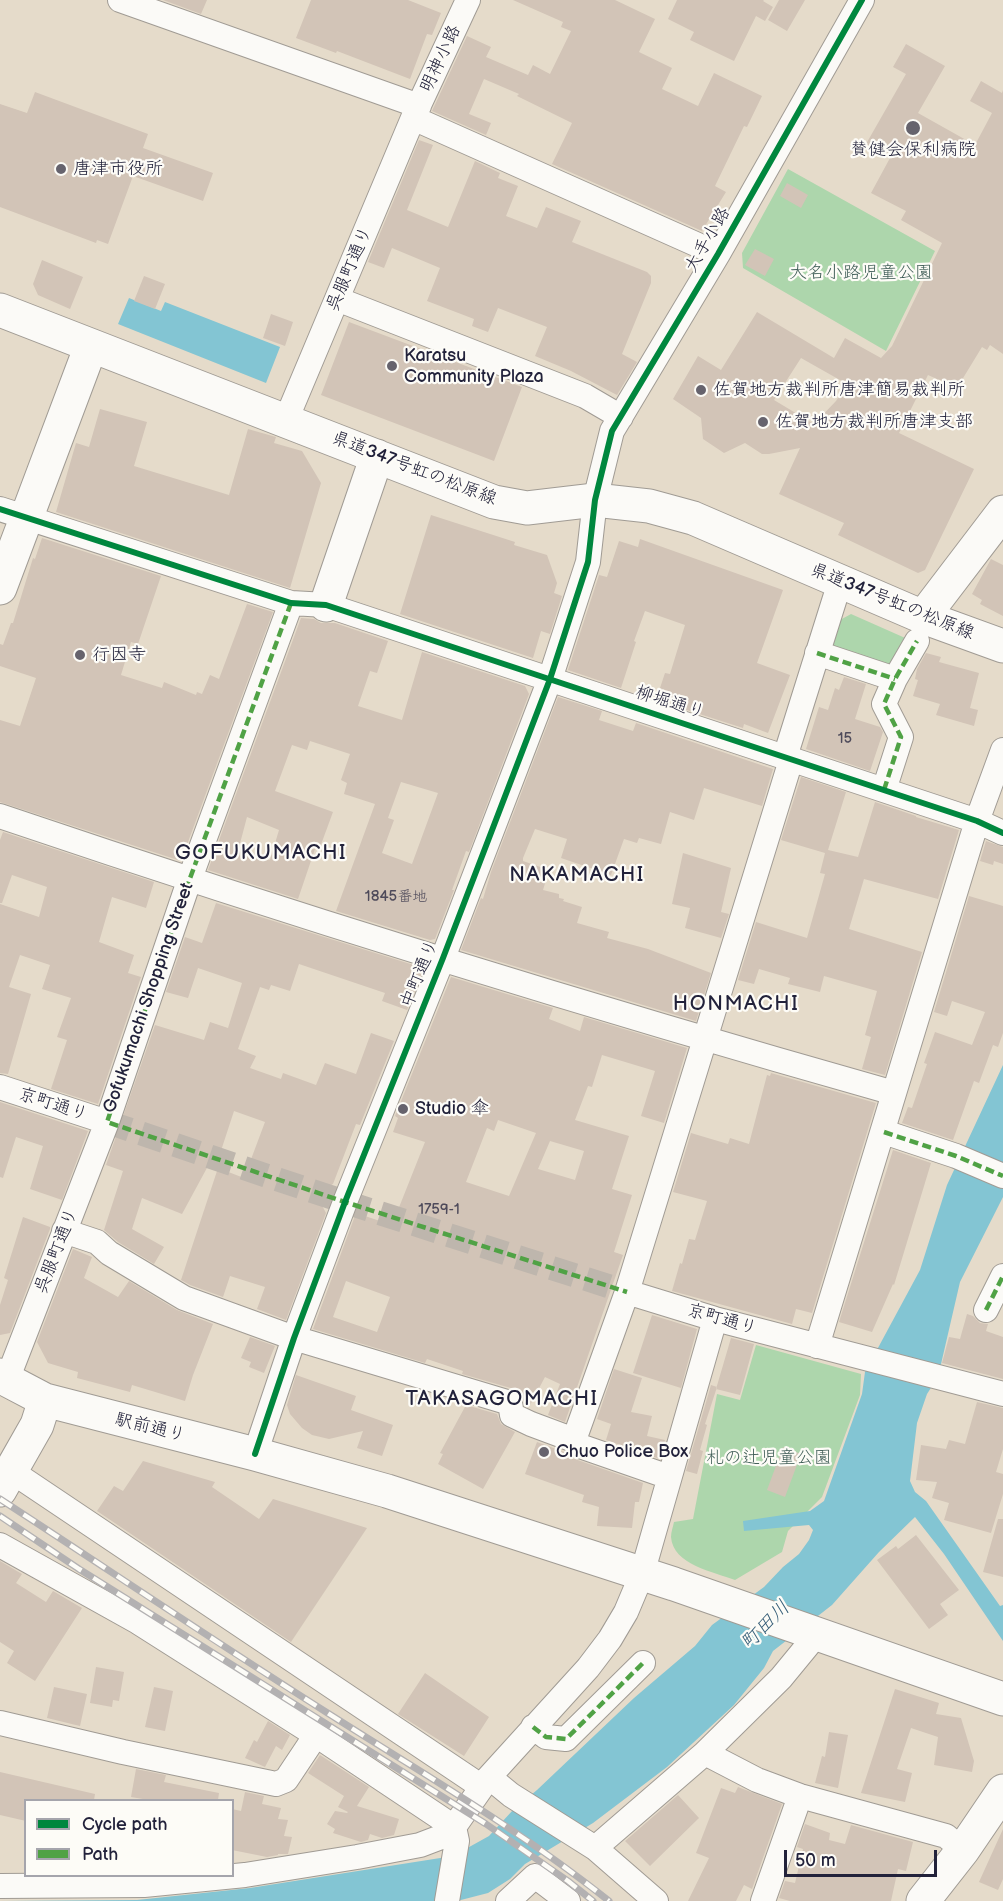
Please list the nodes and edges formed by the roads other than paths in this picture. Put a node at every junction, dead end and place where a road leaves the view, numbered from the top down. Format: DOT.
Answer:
graph roads {
  1 [pos="120,0"];
  2 [pos="468,0"];
  3 [pos="862,0"];
  4 [pos="152,5"];
  5 [pos="416,112"];
  6 [pos="718,254"];
  7 [pos="337,299"];
  8 [pos="0,310"];
  9 [pos="91,346"];
  10 [pos="621,417"];
  11 [pos="286,420"];
  12 [pos="377,456"];
  13 [pos="595,500"];
  14 [pos="13,513"];
  15 [pos="1003,513"];
  16 [pos="840,582"];
  17 [pos="0,588"];
  18 [pos="291,603"];
  19 [pos="326,605"];
  20 [pos="920,629"];
  21 [pos="1003,646"];
  22 [pos="817,653"];
  23 [pos="895,679"];
  24 [pos="550,680"];
  25 [pos="1003,750"];
  26 [pos="788,758"];
  27 [pos="884,790"];
  28 [pos="0,816"];
  29 [pos="977,821"];
  30 [pos="1003,833"];
  31 [pos="189,880"];
  32 [pos="443,958"];
  33 [pos="706,1039"];
  34 [pos="0,1087"];
  35 [pos="894,1093"];
  36 [pos="107,1122"];
  37 [pos="884,1132"];
  38 [pos="1003,1176"];
  39 [pos="64,1231"];
  40 [pos="1003,1276"];
  41 [pos="627,1292"];
  42 [pos="986,1310"];
  43 [pos="715,1319"];
  44 [pos="294,1338"];
  45 [pos="817,1346"];
  46 [pos="3,1377"];
  47 [pos="1003,1394"];
  48 [pos="45,1400"];
  49 [pos="574,1440"];
  50 [pos="255,1454"];
  51 [pos="669,1477"];
  52 [pos="5,1480"];
  53 [pos="0,1545"];
  54 [pos="642,1574"];
  55 [pos="812,1631"];
  56 [pos="643,1663"];
  57 [pos="1003,1699"];
  58 [pos="0,1723"];
  59 [pos="533,1727"];
  60 [pos="316,1735"];
  61 [pos="705,1753"];
  62 [pos="485,1782"];
  63 [pos="1003,1791"];
  64 [pos="800,1796"];
  65 [pos="455,1834"];
  66 [pos="592,1847"];
  67 [pos="963,1850"];
  68 [pos="234,1876"];
  69 [pos="225,1877"];
  70 [pos="0,1886"];
  71 [pos="447,1901"];
  72 [pos="508,1901"];
  73 [pos="568,1901"];
  74 [pos="656,1901"];
  75 [pos="764,1901"];
  76 [pos="923,1901"];
  1 -- 4 [label="street"];
  2 -- 5 [label="street, 明神小路"];
  3 -- 6 [label="street, 大手小路"];
  4 -- 5 [label="street"];
  5 -- 6 [label="street"];
  5 -- 7 [label="street, 呉服町通り"];
  6 -- 10 [label="street, 大手小路"];
  7 -- 10 [label="street"];
  7 -- 11 [label="street, 呉服町通り"];
  8 -- 9 [label="main road, 県道347号虹の松原線"];
  9 -- 11 [label="main road, 県道347号虹の松原線"];
  9 -- 14 [label="main road"];
  10 -- 13 [label="street, 大手小路"];
  11 -- 12 [label="main road, 県道347号虹の松原線"];
  12 -- 13 [label="main road, 県道347号虹の松原線"];
  12 -- 19 [label="main road"];
  13 -- 16 [label="main road, 県道347号虹の松原線"];
  13 -- 24 [label="street, 中町通り"];
  14 -- 17 [label="main road"];
  14 -- 18 [label="street, 柳堀通り"];
  15 -- 20 [label="main road"];
  16 -- 20 [label="main road, 県道347号虹の松原線"];
  16 -- 22 [label="street"];
  18 -- 19 [label="street, 柳堀通り"];
  18 -- 31 [label="street, Gofukumachi Shopping Street"];
  19 -- 24 [label="street, 柳堀通り"];
  20 -- 21 [label="main road, 県道347号虹の松原線"];
  20 -- 23 [label="street"];
  22 -- 23 [label="street"];
  22 -- 26 [label="street"];
  23 -- 27 [label="street"];
  24 -- 26 [label="street, 柳堀通り"];
  24 -- 32 [label="street, 中町通り"];
  25 -- 29 [label="street"];
  26 -- 27 [label="street, 柳堀通り"];
  26 -- 33 [label="street"];
  27 -- 29 [label="street, 柳堀通り"];
  28 -- 31 [label="street"];
  29 -- 30 [label="street, 柳堀通り"];
  29 -- 35 [label="street"];
  31 -- 32 [label="street"];
  31 -- 36 [label="street, Gofukumachi Shopping Street"];
  32 -- 33 [label="street"];
  32 -- 44 [label="street, 中町通り"];
  33 -- 35 [label="street"];
  33 -- 41 [label="street"];
  34 -- 36 [label="street, 京町通り"];
  35 -- 37 [label="street"];
  36 -- 39 [label="street, 呉服町通り"];
  37 -- 38 [label="street"];
  37 -- 45 [label="street"];
  39 -- 44 [label="street"];
  39 -- 46 [label="street, 呉服町通り"];
  40 -- 42 [label="street"];
  41 -- 43 [label="street, 京町通り"];
  41 -- 49 [label="street"];
  43 -- 45 [label="street, 京町通り"];
  43 -- 51 [label="street"];
  44 -- 49 [label="street"];
  44 -- 50 [label="street, 中町通り"];
  45 -- 47 [label="street, 京町通り"];
  46 -- 48 [label="main road, 駅前通り"];
  48 -- 50 [label="main road, 駅前通り"];
  48 -- 52 [label="main road"];
  49 -- 51 [label="street"];
  50 -- 54 [label="main road, 駅前通り"];
  51 -- 54 [label="street"];
  52 -- 62 [label="street"];
  53 -- 60 [label="street"];
  54 -- 55 [label="main road, 駅前通り"];
  54 -- 59 [label="street"];
  55 -- 57 [label="main road, 駅前通り"];
  55 -- 61 [label="street"];
  56 -- 59 [label="street"];
  58 -- 60 [label="street"];
  59 -- 62 [label="street"];
  60 -- 65 [label="street"];
  61 -- 64 [label="street"];
  61 -- 66 [label="street"];
  62 -- 65 [label="street"];
  62 -- 66 [label="street"];
  63 -- 67 [label="main road"];
  64 -- 67 [label="street"];
  64 -- 75 [label="street"];
  65 -- 68 [label="street"];
  65 -- 71 [label="street"];
  66 -- 74 [label="street"];
  67 -- 76 [label="main road"];
  69 -- 70 [label="street"];
  72 -- 73 [label="street"];
}
